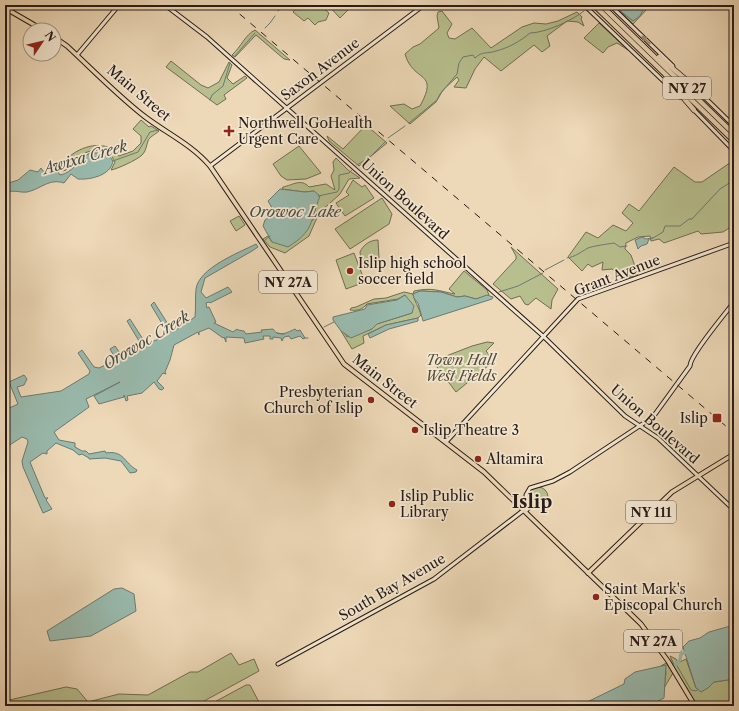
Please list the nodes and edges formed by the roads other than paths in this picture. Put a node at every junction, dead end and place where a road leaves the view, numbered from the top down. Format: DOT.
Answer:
graph roads {
  1 [pos="119,5"];
  2 [pos="165,5"];
  3 [pos="424,5"];
  4 [pos="584,5"];
  5 [pos="594,5"];
  6 [pos="601,5"];
  7 [pos="610,5"];
  8 [pos="5,8"];
  9 [pos="29,22"];
  10 [pos="639,42"];
  11 [pos="62,43"];
  12 [pos="77,55"];
  13 [pos="660,68"];
  14 [pos="691,84"];
  15 [pos="287,108"];
  16 [pos="694,110"];
  17 [pos="734,126"];
  18 [pos="734,134"];
  19 [pos="734,141"];
  20 [pos="734,151"];
  21 [pos="210,166"];
  22 [pos="734,243"];
  23 [pos="734,302"];
  24 [pos="543,336"];
  25 [pos="639,426"];
  26 [pos="446,442"];
  27 [pos="734,454"];
  28 [pos="699,476"];
  29 [pos="525,510"];
  30 [pos="734,510"];
  31 [pos="588,573"];
  32 [pos="278,664"];
  33 [pos="695,706"];
  1 -- 12 [label="street"];
  2 -- 15 [label="street, Union Boulevard"];
  3 -- 15 [label="street, Saxon Avenue"];
  4 -- 16 [label="street"];
  5 -- 13 [label="highway, NY 27"];
  6 -- 10 [label="highway, NY 27"];
  14 -- 7 [label="street, one-way"];
  8 -- 9 [label="main road"];
  10 -- 14 [label="highway"];
  10 -- 18 [label="highway, NY 27"];
  11 -- 12 [label="main road, Main Street"];
  12 -- 21 [label="main road, Main Street"];
  13 -- 16 [label="highway"];
  13 -- 19 [label="highway, NY 27"];
  14 -- 17 [label="street"];
  15 -- 21 [label="street, Saxon Avenue"];
  15 -- 24 [label="street, Union Boulevard"];
  16 -- 20 [label="street"];
  21 -- 26 [label="main road, Main Street / NY 27A"];
  22 -- 24 [label="street, Grant Avenue"];
  23 -- 25 [label="street"];
  24 -- 25 [label="street, Union Boulevard"];
  24 -- 26 [label="street, Grant Avenue"];
  25 -- 28 [label="street, Union Boulevard"];
  25 -- 29 [label="street"];
  26 -- 29 [label="main road, Main Street / NY 27A"];
  27 -- 28 [label="main road, NY 111"];
  28 -- 30 [label="street, Union Boulevard"];
  28 -- 31 [label="main road, NY 111"];
  29 -- 31 [label="main road, Main Street / NY 27A"];
  29 -- 32 [label="street, South Bay Avenue"];
  31 -- 33 [label="main road, Main Street / NY 27A"];
}
